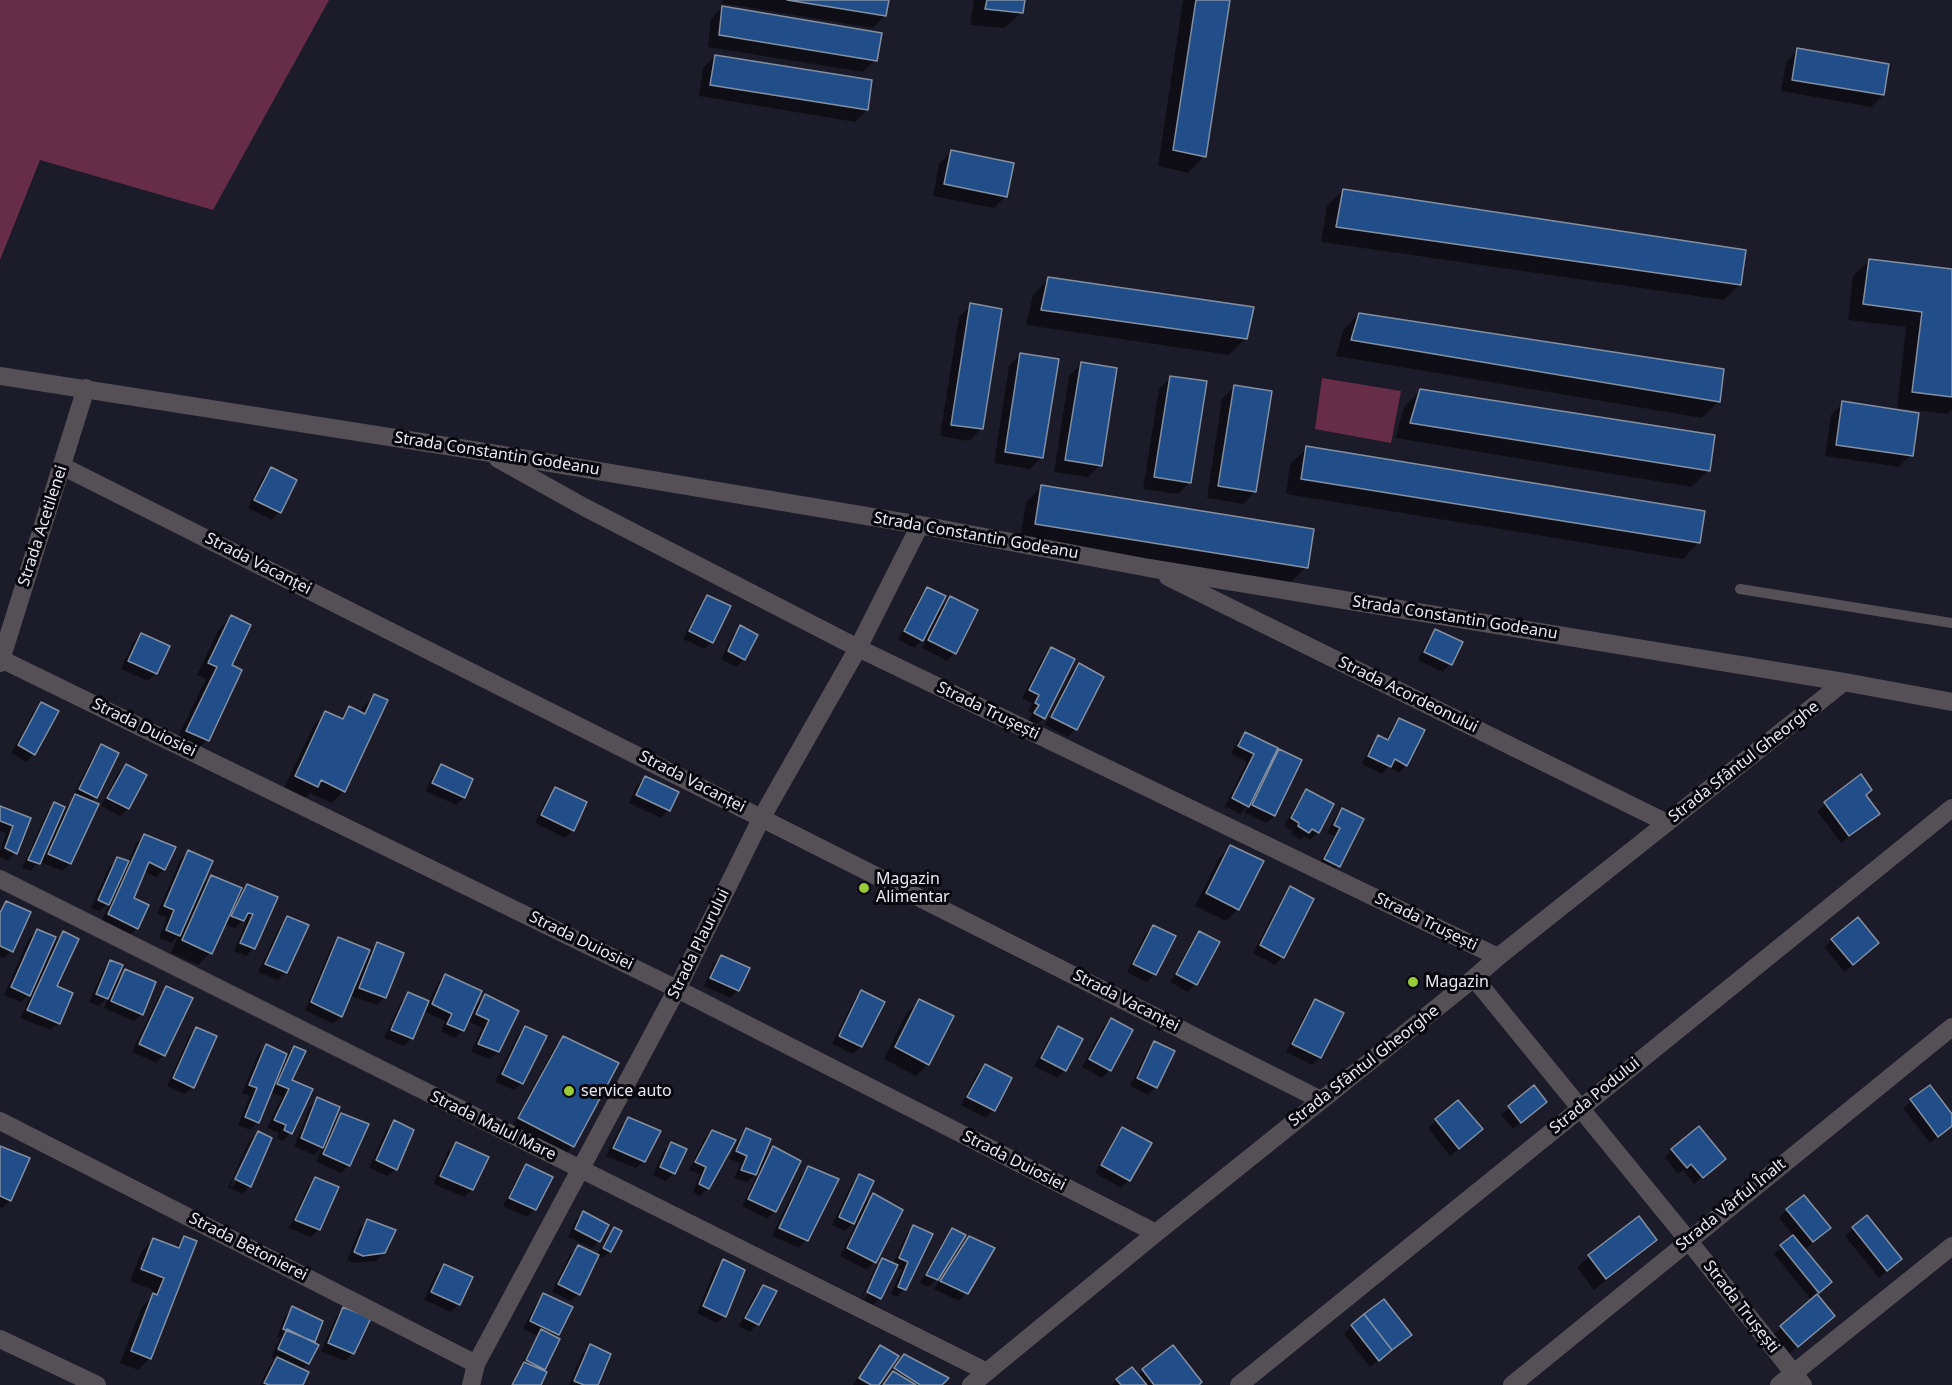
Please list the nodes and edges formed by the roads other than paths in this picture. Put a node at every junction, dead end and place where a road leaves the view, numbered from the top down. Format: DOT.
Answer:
graph roads {
  1 [pos="0,376"];
  2 [pos="86,388"];
  3 [pos="485,452"];
  4 [pos="62,466"];
  5 [pos="920,525"];
  6 [pos="1149,568"];
  7 [pos="1740,589"];
  8 [pos="1952,623"];
  9 [pos="858,648"];
  10 [pos="1,661"];
  11 [pos="1844,682"];
  12 [pos="1952,702"];
  13 [pos="1952,808"];
  14 [pos="762,816"];
  15 [pos="1667,823"];
  16 [pos="0,879"];
  17 [pos="1498,957"];
  18 [pos="1474,978"];
  19 [pos="677,988"];
  20 [pos="1952,1028"];
  21 [pos="1321,1100"];
  22 [pos="1581,1107"];
  23 [pos="0,1121"];
  24 [pos="581,1170"];
  25 [pos="1156,1233"];
  26 [pos="1688,1240"];
  27 [pos="1952,1246"];
  28 [pos="0,1339"];
  29 [pos="476,1364"];
  30 [pos="987,1372"];
  31 [pos="1798,1379"];
  32 [pos="97,1385"];
  33 [pos="471,1385"];
  34 [pos="971,1385"];
  35 [pos="1239,1385"];
  36 [pos="1512,1385"];
  37 [pos="1779,1385"];
  1 -- 2 [label="street, Strada Constantin Godeanu"];
  2 -- 3 [label="street, Strada Constantin Godeanu"];
  2 -- 4 [label="street, Strada Acetilenei"];
  3 -- 5 [label="street, Strada Constantin Godeanu"];
  3 -- 9 [label="street, Strada Trușești"];
  4 -- 10 [label="street, Strada Acetilenei"];
  4 -- 14 [label="street, Strada Vacanței"];
  5 -- 6 [label="street, Strada Constantin Godeanu"];
  5 -- 9 [label="street, Strada Plaurului"];
  6 -- 11 [label="street, Strada Constantin Godeanu"];
  6 -- 15 [label="street, Strada Acordeonului"];
  7 -- 8 [label="lane"];
  9 -- 14 [label="street, Strada Plaurului"];
  9 -- 17 [label="street, Strada Trușești"];
  10 -- 19 [label="street, Strada Duiosiei"];
  11 -- 12 [label="street, Strada Constantin Godeanu"];
  11 -- 15 [label="street, Strada Sfântul Gheorghe"];
  13 -- 22 [label="street, Strada Podului"];
  14 -- 19 [label="street, Strada Plaurului"];
  14 -- 21 [label="street, Strada Vacanței"];
  15 -- 17 [label="street, Strada Sfântul Gheorghe"];
  16 -- 24 [label="street, Strada Malul Mare"];
  17 -- 18 [label="street, Strada Sfântul Gheorghe"];
  18 -- 21 [label="street, Strada Sfântul Gheorghe"];
  18 -- 22 [label="street, Strada Trușești"];
  19 -- 24 [label="street, Strada Plaurului"];
  19 -- 25 [label="street, Strada Duiosiei"];
  20 -- 26 [label="street, Strada Vârful Înalt"];
  21 -- 25 [label="street, Strada Sfântul Gheorghe"];
  22 -- 26 [label="street, Strada Trușești"];
  22 -- 35 [label="street, Strada Podului"];
  23 -- 29 [label="street, Strada Betonierei"];
  24 -- 29 [label="street, Strada Plaurului"];
  24 -- 30 [label="street, Strada Malul Mare"];
  25 -- 30 [label="street, Strada Sfântul Gheorghe"];
  26 -- 31 [label="street, Strada Trușești"];
  26 -- 36 [label="street, Strada Vârful Înalt"];
  27 -- 31 [label="street"];
  28 -- 32 [label="street"];
  29 -- 33 [label="street"];
  30 -- 34 [label="street, Strada Sfântul Gheorghe"];
  31 -- 37 [label="street"];
}
